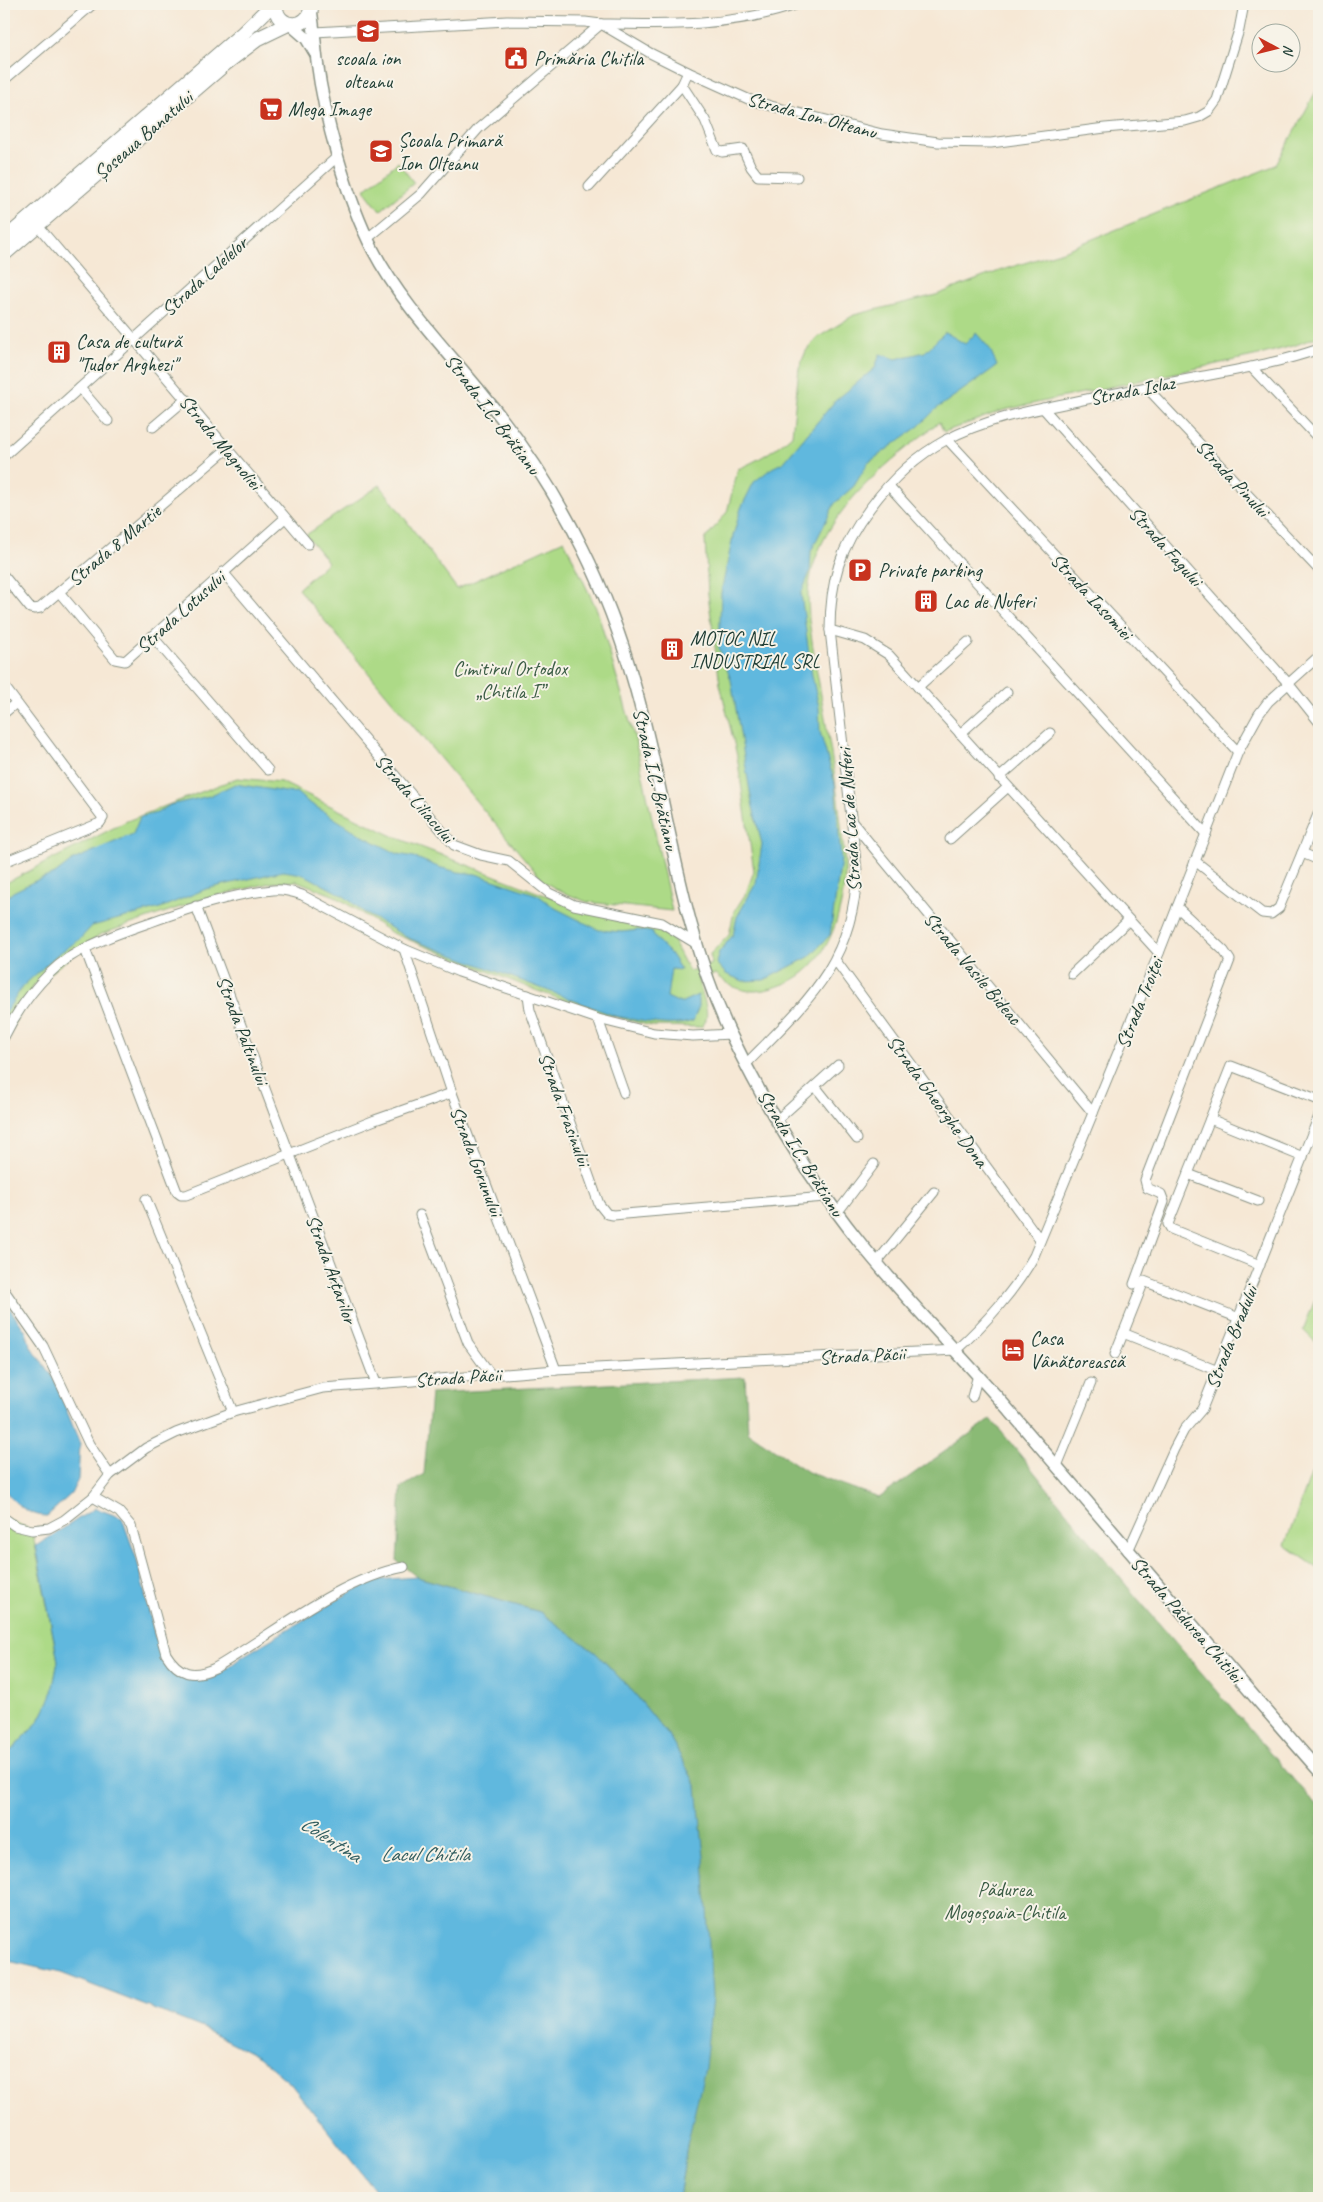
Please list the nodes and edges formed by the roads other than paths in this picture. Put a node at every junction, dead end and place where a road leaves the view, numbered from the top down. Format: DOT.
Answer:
graph roads {
  1 [pos="93,4"];
  2 [pos="274,4"];
  3 [pos="798,4"];
  4 [pos="1244,4"];
  5 [pos="311,7"];
  6 [pos="601,24"];
  7 [pos="290,25"];
  8 [pos="634,25"];
  9 [pos="315,32"];
  10 [pos="632,42"];
  11 [pos="316,57"];
  12 [pos="688,72"];
  13 [pos="4,80"];
  14 [pos="682,85"];
  15 [pos="338,156"];
  16 [pos="797,177"];
  17 [pos="589,187"];
  18 [pos="38,226"];
  19 [pos="368,238"];
  20 [pos="4,240"];
  21 [pos="4,254"];
  22 [pos="135,338"];
  23 [pos="1319,349"];
  24 [pos="1251,367"];
  25 [pos="1146,387"];
  26 [pos="80,388"];
  27 [pos="186,399"];
  28 [pos="1043,408"];
  29 [pos="108,422"];
  30 [pos="153,428"];
  31 [pos="947,439"];
  32 [pos="1319,439"];
  33 [pos="227,449"];
  34 [pos="4,456"];
  35 [pos="889,486"];
  36 [pos="285,518"];
  37 [pos="308,544"];
  38 [pos="1319,570"];
  39 [pos="224,572"];
  40 [pos="4,576"];
  41 [pos="59,592"];
  42 [pos="830,630"];
  43 [pos="152,636"];
  44 [pos="968,642"];
  45 [pos="1319,656"];
  46 [pos="1288,684"];
  47 [pos="4,686"];
  48 [pos="918,687"];
  49 [pos="1007,692"];
  50 [pos="16,702"];
  51 [pos="4,713"];
  52 [pos="1319,722"];
  53 [pos="1050,733"];
  54 [pos="960,734"];
  55 [pos="1238,752"];
  56 [pos="268,770"];
  57 [pos="999,778"];
  58 [pos="1008,787"];
  59 [pos="1319,812"];
  60 [pos="852,822"];
  61 [pos="1206,834"];
  62 [pos="950,839"];
  63 [pos="1302,853"];
  64 [pos="1319,860"];
  65 [pos="1195,861"];
  66 [pos="4,862"];
  67 [pos="196,906"];
  68 [pos="1177,907"];
  69 [pos="1129,920"];
  70 [pos="695,943"];
  71 [pos="84,949"];
  72 [pos="404,949"];
  73 [pos="1160,953"];
  74 [pos="836,961"];
  75 [pos="1072,974"];
  76 [pos="528,995"];
  77 [pos="598,1019"];
  78 [pos="731,1034"];
  79 [pos="4,1037"];
  80 [pos="746,1064"];
  81 [pos="838,1065"];
  82 [pos="815,1086"];
  83 [pos="452,1093"];
  84 [pos="624,1094"];
  85 [pos="1319,1100"];
  86 [pos="1094,1113"];
  87 [pos="1319,1116"];
  88 [pos="1210,1119"];
  89 [pos="777,1120"];
  90 [pos="858,1138"];
  91 [pos="290,1153"];
  92 [pos="1303,1157"];
  93 [pos="874,1164"];
  94 [pos="1188,1174"];
  95 [pos="934,1192"];
  96 [pos="825,1197"];
  97 [pos="146,1199"];
  98 [pos="1258,1201"];
  99 [pos="837,1213"];
  100 [pos="420,1215"];
  101 [pos="1040,1240"];
  102 [pos="876,1262"];
  103 [pos="1260,1265"];
  104 [pos="1134,1284"];
  105 [pos="4,1290"];
  106 [pos="1239,1318"];
  107 [pos="1124,1333"];
  108 [pos="956,1350"];
  109 [pos="1115,1354"];
  110 [pos="556,1370"];
  111 [pos="1218,1371"];
  112 [pos="491,1375"];
  113 [pos="978,1375"];
  114 [pos="376,1383"];
  115 [pos="1091,1383"];
  116 [pos="972,1397"];
  117 [pos="233,1412"];
  118 [pos="1057,1466"];
  119 [pos="110,1475"];
  120 [pos="93,1497"];
  121 [pos="4,1518"];
  122 [pos="1128,1550"];
  123 [pos="404,1567"];
  124 [pos="1319,1770"];
  1 -- 13 [label="street"];
  2 -- 7 [label="main road"];
  2 -- 20 [label="main road, Șoseaua Banatului"];
  3 -- 8 [label="street"];
  4 -- 12 [label="street, Strada Ion Olteanu"];
  5 -- 7 [label="main road, Șoseaua Banatului"];
  5 -- 9 [label="main road, Strada I.C. Brătianu"];
  6 -- 8 [label="street"];
  6 -- 9 [label="street, Strada Ion Olteanu"];
  6 -- 10 [label="street, Strada Ion Olteanu"];
  6 -- 19 [label="street"];
  7 -- 11 [label="main road, Strada I.C. Brătianu"];
  7 -- 18 [label="main road, Șoseaua Banatului"];
  8 -- 10 [label="street"];
  9 -- 11 [label="main road, Strada I.C. Brătianu"];
  10 -- 12 [label="street, Strada Ion Olteanu"];
  11 -- 15 [label="main road, Strada I.C. Brătianu"];
  12 -- 14 [label="street"];
  14 -- 16 [label="street"];
  14 -- 17 [label="street"];
  15 -- 19 [label="main road, Strada I.C. Brătianu"];
  15 -- 22 [label="street, Strada Lalelelor"];
  18 -- 21 [label="main road, Șoseaua Banatului"];
  18 -- 22 [label="street, Strada Magnoliei"];
  19 -- 70 [label="main road, Strada I.C. Brătianu"];
  22 -- 26 [label="street, Strada Lalelelor"];
  22 -- 27 [label="street, Strada Magnoliei"];
  23 -- 24 [label="street, Strada Islaz"];
  24 -- 25 [label="street, Strada Islaz"];
  24 -- 32 [label="street"];
  25 -- 28 [label="street, Strada Islaz"];
  25 -- 38 [label="street, Strada Pinului"];
  26 -- 29 [label="street"];
  26 -- 34 [label="street, Strada Lalelelor"];
  27 -- 30 [label="street"];
  27 -- 33 [label="street, Strada Magnoliei"];
  28 -- 31 [label="street, Strada Islaz"];
  28 -- 46 [label="street, Strada Fagului"];
  31 -- 35 [label="street, Strada Lac de Nuferi"];
  31 -- 55 [label="street, Strada Iasomiei"];
  33 -- 36 [label="street, Strada Magnoliei"];
  33 -- 41 [label="street, Strada 8 Martie"];
  35 -- 42 [label="street, Strada Lac de Nuferi"];
  35 -- 61 [label="street"];
  36 -- 37 [label="street, Strada Magnoliei"];
  36 -- 39 [label="street, Strada Lotusului"];
  39 -- 43 [label="street, Strada Lotusului"];
  39 -- 70 [label="street, Strada Liliacului"];
  40 -- 41 [label="street, Strada 8 Martie"];
  41 -- 43 [label="street, Strada Lotusului"];
  42 -- 48 [label="street"];
  42 -- 60 [label="street, Strada Lac de Nuferi"];
  43 -- 56 [label="street"];
  44 -- 48 [label="street"];
  45 -- 46 [label="street, Strada Troiței"];
  46 -- 52 [label="street, Strada Fagului"];
  46 -- 55 [label="street, Strada Troiței"];
  47 -- 50 [label="street"];
  48 -- 54 [label="street"];
  49 -- 54 [label="street"];
  50 -- 51 [label="street"];
  50 -- 66 [label="street"];
  53 -- 57 [label="street"];
  54 -- 57 [label="street"];
  55 -- 61 [label="street, Strada Troiței"];
  57 -- 58 [label="street"];
  58 -- 62 [label="street"];
  58 -- 69 [label="street"];
  59 -- 63 [label="street"];
  60 -- 74 [label="street, Strada Lac de Nuferi"];
  60 -- 86 [label="street, Strada Vasile Bideac"];
  61 -- 65 [label="street, Strada Troiței"];
  63 -- 64 [label="street"];
  63 -- 65 [label="street"];
  65 -- 68 [label="street, Strada Troiței"];
  67 -- 71 [label="street"];
  67 -- 72 [label="street"];
  67 -- 91 [label="street, Strada Paltinului"];
  68 -- 73 [label="street, Strada Troiței"];
  68 -- 104 [label="street"];
  69 -- 73 [label="street"];
  69 -- 75 [label="street"];
  70 -- 78 [label="main road, Strada I.C. Brătianu"];
  71 -- 79 [label="street"];
  71 -- 91 [label="street"];
  72 -- 76 [label="street"];
  72 -- 83 [label="street, Strada Gorunului"];
  73 -- 86 [label="street, Strada Troiței"];
  74 -- 80 [label="street, Strada Lac de Nuferi"];
  74 -- 101 [label="street, Strada Gheorghe Dona"];
  76 -- 77 [label="street"];
  76 -- 96 [label="street, Strada Frasinului"];
  77 -- 78 [label="street"];
  77 -- 84 [label="street"];
  78 -- 80 [label="main road, Strada I.C. Brătianu"];
  80 -- 89 [label="main road, Strada I.C. Brătianu"];
  81 -- 82 [label="street"];
  82 -- 89 [label="street"];
  82 -- 90 [label="street"];
  83 -- 91 [label="street"];
  83 -- 110 [label="street, Strada Gorunului"];
  85 -- 88 [label="street"];
  86 -- 101 [label="street, Strada Troiței"];
  87 -- 92 [label="street, Strada Bradului"];
  88 -- 92 [label="street"];
  88 -- 94 [label="street"];
  89 -- 96 [label="main road, Strada I.C. Brătianu"];
  91 -- 114 [label="street, Strada Arțarilor"];
  92 -- 103 [label="street, Strada Bradului"];
  93 -- 99 [label="street"];
  94 -- 98 [label="street"];
  94 -- 103 [label="street"];
  95 -- 102 [label="street"];
  96 -- 99 [label="main road, Strada I.C. Brătianu"];
  97 -- 117 [label="street"];
  99 -- 102 [label="main road, Strada I.C. Brătianu"];
  100 -- 112 [label="street"];
  101 -- 108 [label="street, Strada Troiței"];
  102 -- 108 [label="main road, Strada I.C. Brătianu"];
  103 -- 106 [label="street, Strada Bradului"];
  105 -- 119 [label="street"];
  106 -- 107 [label="street"];
  106 -- 111 [label="street, Strada Bradului"];
  107 -- 109 [label="street"];
  107 -- 111 [label="street"];
  108 -- 110 [label="street, Strada Păcii"];
  108 -- 113 [label="main road, Strada I.C. Brătianu"];
  110 -- 112 [label="street, Strada Păcii"];
  111 -- 122 [label="street, Strada Bradului"];
  112 -- 114 [label="street, Strada Păcii"];
  113 -- 116 [label="street"];
  113 -- 118 [label="main road, Strada I.C. Brătianu"];
  114 -- 117 [label="street, Strada Păcii"];
  115 -- 118 [label="street"];
  117 -- 119 [label="street, Strada Păcii"];
  118 -- 122 [label="main road, Strada Pădurea Chitilei"];
  119 -- 120 [label="street, Strada Păcii"];
  120 -- 121 [label="street, Strada Păcii"];
  120 -- 123 [label="street"];
  122 -- 124 [label="main road, Strada Pădurea Chitilei"];
}
